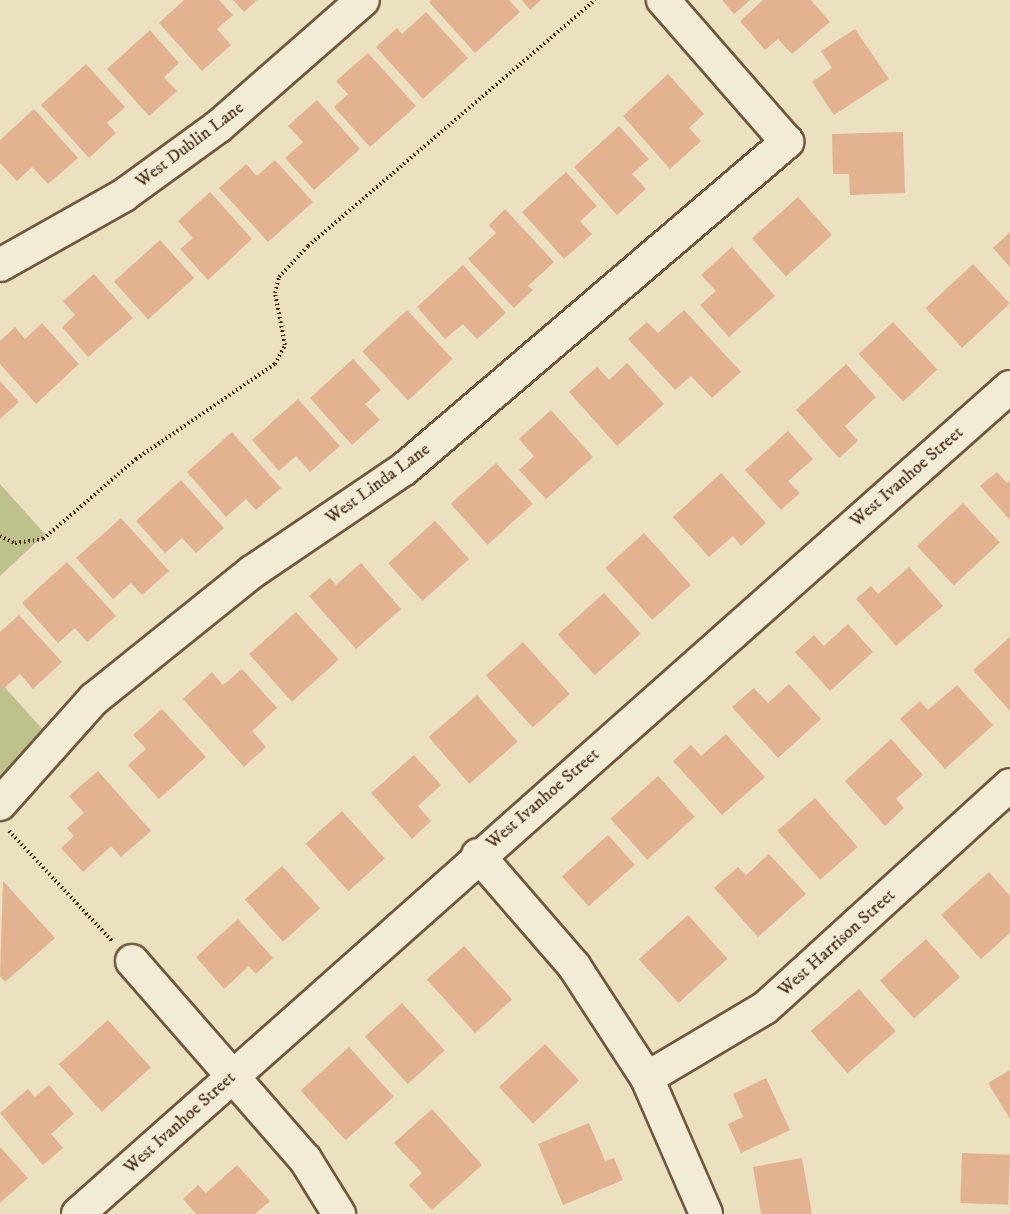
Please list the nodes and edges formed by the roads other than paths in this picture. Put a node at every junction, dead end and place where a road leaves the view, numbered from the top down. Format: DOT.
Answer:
graph roads {
  1 [pos="363,0"];
  2 [pos="663,0"];
  3 [pos="0,265"];
  4 [pos="1010,387"];
  5 [pos="1010,785"];
  6 [pos="2,816"];
  7 [pos="478,855"];
  8 [pos="132,962"];
  9 [pos="234,1075"];
  10 [pos="646,1078"];
  11 [pos="78,1214"];
  12 [pos="339,1214"];
  13 [pos="706,1214"];
  1 -- 3 [label="street, West Dublin Lane"];
  2 -- 6 [label="street, West Linda Lane"];
  4 -- 7 [label="street, West Ivanhoe Street"];
  5 -- 10 [label="street, West Harrison Street"];
  7 -- 9 [label="street, West Ivanhoe Street"];
  7 -- 10 [label="street"];
  8 -- 9 [label="street"];
  9 -- 11 [label="street, West Ivanhoe Street"];
  9 -- 12 [label="street"];
  10 -- 13 [label="street"];
}
